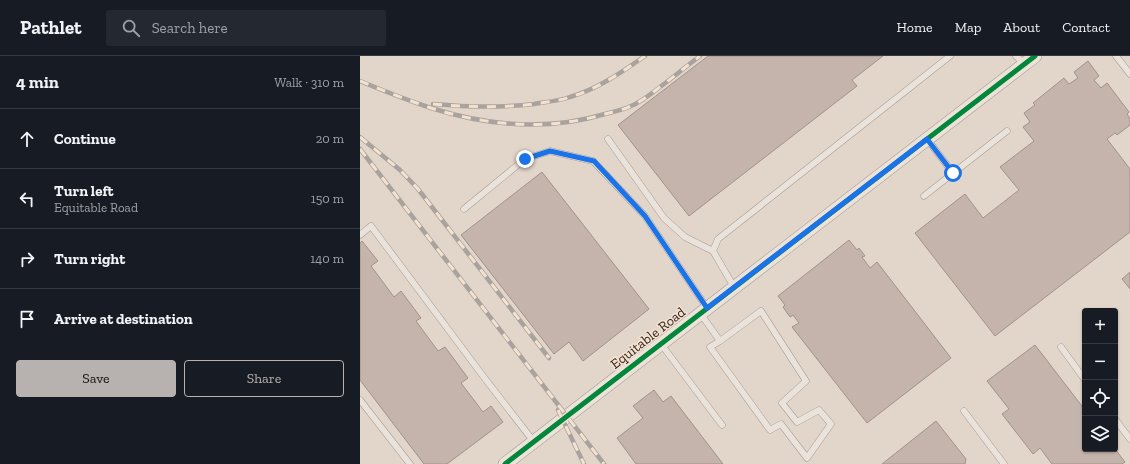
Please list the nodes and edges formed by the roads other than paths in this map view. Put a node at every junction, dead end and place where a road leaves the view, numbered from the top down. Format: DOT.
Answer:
graph roads {
  1 [pos="950,56"];
  2 [pos="1035,56"];
  3 [pos="1116,56"];
  4 [pos="1020,60"];
  5 [pos="1130,74"];
  6 [pos="1006,131"];
  7 [pos="608,139"];
  8 [pos="927,139"];
  9 [pos="953,173"];
  10 [pos="924,196"];
  11 [pos="464,209"];
  12 [pos="360,235"];
  13 [pos="713,251"];
  14 [pos="734,287"];
  15 [pos="704,311"];
  16 [pos="720,340"];
  17 [pos="661,344"];
  18 [pos="1060,347"];
  19 [pos="1082,376"];
  20 [pos="360,400"];
  21 [pos="964,411"];
  22 [pos="1118,424"];
  23 [pos="722,425"];
  24 [pos="1130,439"];
  25 [pos="534,442"];
  26 [pos="410,464"];
  27 [pos="505,464"];
  28 [pos="1004,464"];
  1 -- 13 [label="lane"];
  2 -- 4 [label="street, Equitable Road"];
  3 -- 5 [label="lane"];
  4 -- 8 [label="street, Equitable Road"];
  6 -- 9 [label="lane"];
  7 -- 13 [label="lane"];
  8 -- 9 [label="lane"];
  8 -- 14 [label="street, Equitable Road"];
  9 -- 10 [label="lane"];
  11 -- 15 [label="lane"];
  12 -- 25 [label="lane"];
  13 -- 14 [label="lane"];
  14 -- 15 [label="street, Equitable Road"];
  15 -- 16 [label="lane"];
  15 -- 17 [label="street, Equitable Road"];
  16 -- 16 [label="lane"];
  17 -- 23 [label="lane"];
  17 -- 25 [label="street, Equitable Road"];
  18 -- 19 [label="lane"];
  20 -- 26 [label="lane"];
  21 -- 28 [label="lane"];
  22 -- 24 [label="lane"];
  25 -- 27 [label="street, Equitable Road"];
}
